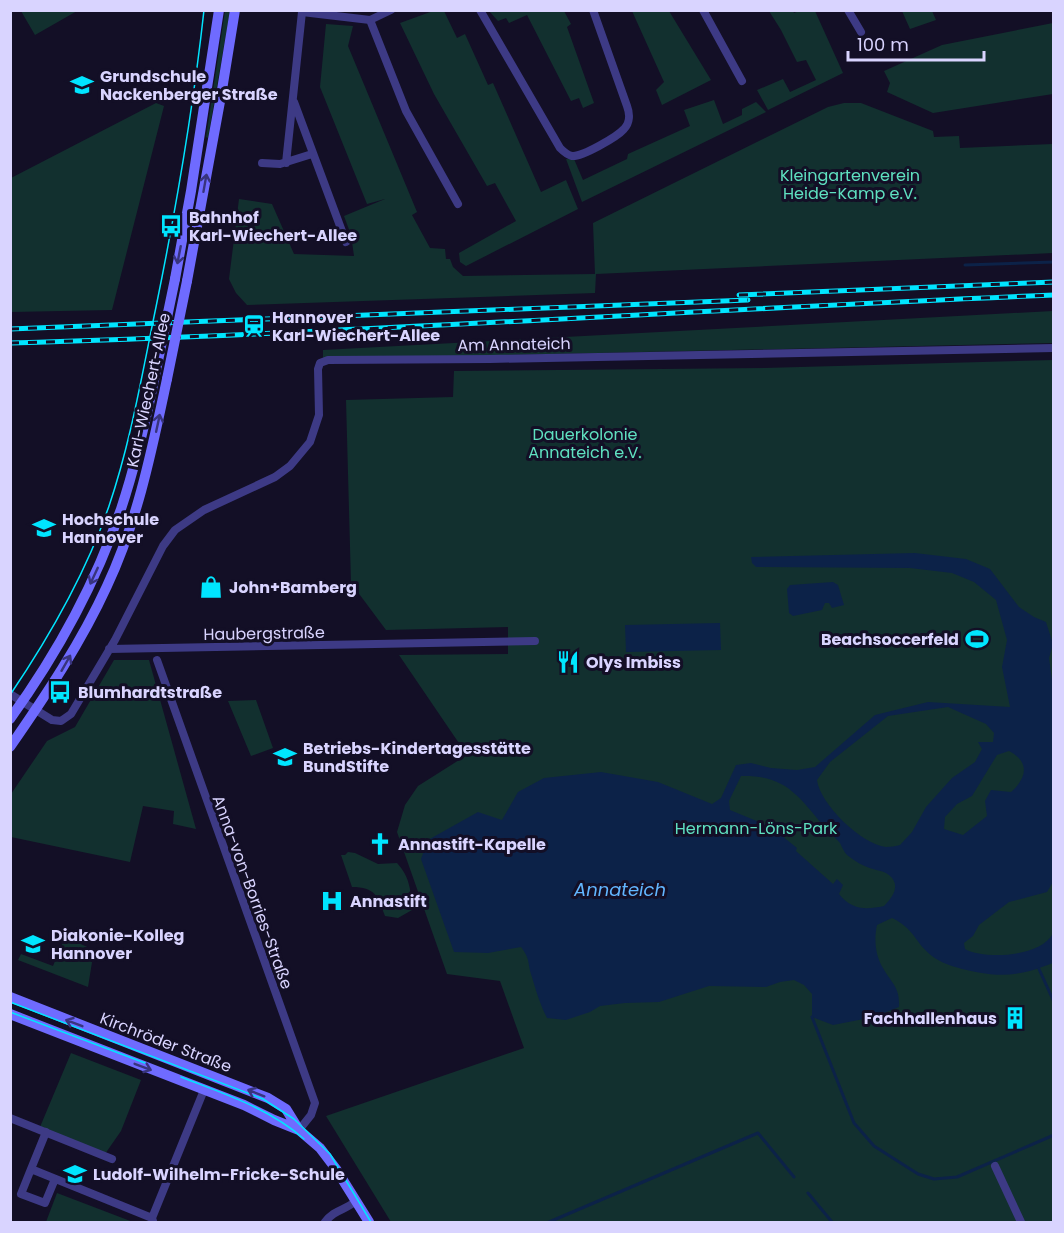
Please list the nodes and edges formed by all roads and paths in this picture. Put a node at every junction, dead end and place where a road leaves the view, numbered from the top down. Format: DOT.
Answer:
graph roads {
  1 [pos="219,10"];
  2 [pos="235,10"];
  3 [pos="391,10"];
  4 [pos="480,10"];
  5 [pos="593,10"];
  6 [pos="703,10"];
  7 [pos="848,10"];
  8 [pos="370,20"];
  9 [pos="861,32"];
  10 [pos="742,81"];
  11 [pos="293,98"];
  12 [pos="312,154"];
  13 [pos="262,163"];
  14 [pos="286,163"];
  15 [pos="458,204"];
  16 [pos="346,242"];
  17 [pos="1053,348"];
  18 [pos="535,641"];
  19 [pos="110,649"];
  20 [pos="157,660"];
  21 [pos="10,694"];
  22 [pos="23,702"];
  23 [pos="36,710"];
  24 [pos="10,719"];
  25 [pos="10,747"];
  26 [pos="10,997"];
  27 [pos="10,1014"];
  28 [pos="204,1090"];
  29 [pos="10,1118"];
  30 [pos="299,1130"];
  31 [pos="46,1132"];
  32 [pos="112,1159"];
  33 [pos="995,1166"];
  34 [pos="32,1169"];
  35 [pos="55,1179"];
  36 [pos="356,1201"];
  37 [pos="153,1220"];
  38 [pos="325,1222"];
  39 [pos="369,1222"];
  40 [pos="1021,1222"];
  1 -- 22 [label="main road, Karl-Wiechert-Allee, one-way, bridge"];
  23 -- 2 [label="main road, Karl-Wiechert-Allee, one-way, bridge"];
  3 -- 8 [label="street"];
  4 -- 5 [label="street"];
  6 -- 10 [label="street"];
  7 -- 9 [label="street"];
  8 -- 11 [label="street"];
  8 -- 15 [label="street"];
  11 -- 12 [label="street"];
  11 -- 14 [label="street"];
  12 -- 14 [label="street"];
  12 -- 16 [label="street"];
  13 -- 14 [label="street"];
  17 -- 19 [label="street, Am Annateich"];
  18 -- 19 [label="street, Haubergstraße"];
  19 -- 23 [label="street"];
  20 -- 30 [label="street, Anna-von-Borries-Straße"];
  21 -- 22 [label="street"];
  22 -- 23 [label="street"];
  22 -- 24 [label="main road, Karl-Wiechert-Allee"];
  23 -- 25 [label="main road, Karl-Wiechert-Allee"];
  30 -- 26 [label="main road, Kirchröder Straße, one-way"];
  27 -- 28 [label="main road, Kirchröder Straße, one-way"];
  28 -- 30 [label="main road, Kirchröder Straße"];
  28 -- 37 [label="street"];
  29 -- 31 [label="street"];
  30 -- 36 [label="main road, Kirchröder Straße"];
  31 -- 32 [label="street"];
  31 -- 34 [label="street"];
  33 -- 40 [label="street"];
  34 -- 35 [label="street"];
  34 -- 35 [label="street"];
  35 -- 37 [label="street"];
  36 -- 38 [label="street"];
  36 -- 39 [label="main road, Kirchröder Straße"];
}
